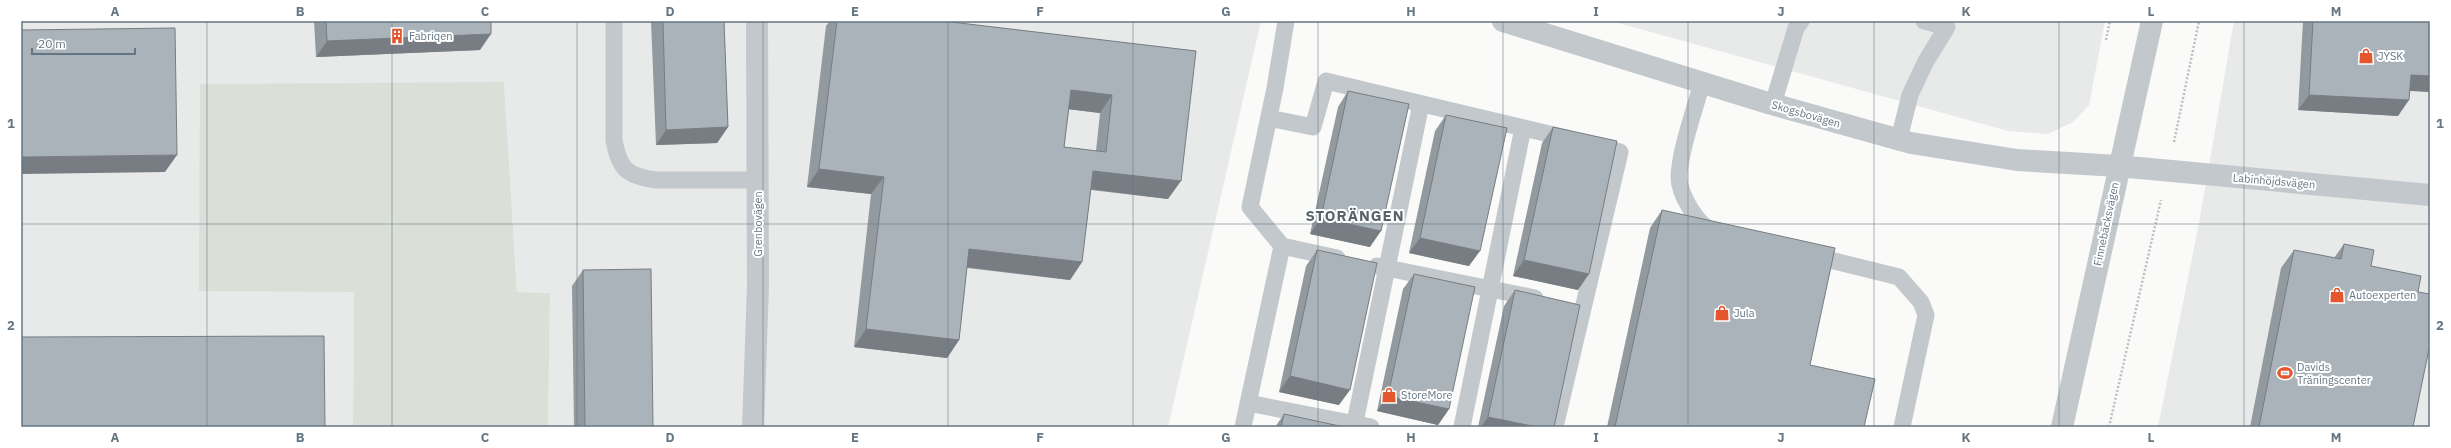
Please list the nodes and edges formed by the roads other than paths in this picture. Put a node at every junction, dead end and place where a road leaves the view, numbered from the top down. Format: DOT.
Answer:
graph roads {
  1 [pos="614,21"];
  2 [pos="757,21"];
  3 [pos="1286,21"];
  4 [pos="1801,21"];
  5 [pos="1924,21"];
  6 [pos="2152,21"];
  7 [pos="1510,22"];
  8 [pos="1702,82"];
  9 [pos="1421,104"];
  10 [pos="1773,104"];
  11 [pos="1269,118"];
  12 [pos="1523,128"];
  13 [pos="1898,140"];
  14 [pos="2118,166"];
  15 [pos="757,180"];
  16 [pos="2430,195"];
  17 [pos="1732,235"];
  18 [pos="1282,246"];
  19 [pos="1793,250"];
  20 [pos="1387,268"];
  21 [pos="1491,289"];
  22 [pos="1568,305"];
  23 [pos="1248,403"];
  24 [pos="1360,426"];
  25 [pos="753,427"];
  26 [pos="1243,427"];
  27 [pos="1462,427"];
  28 [pos="1555,427"];
  29 [pos="1902,427"];
  30 [pos="2062,427"];
  1 -- 15 [label="lane"];
  2 -- 15 [label="street, Grenbovägen"];
  3 -- 11 [label="lane"];
  4 -- 10 [label="lane"];
  5 -- 13 [label="lane"];
  6 -- 14 [label="street, Finnebäcksvägen"];
  7 -- 8 [label="street, Skogsbovägen"];
  8 -- 10 [label="street, Skogsbovägen"];
  8 -- 17 [label="lane"];
  9 -- 11 [label="lane"];
  9 -- 12 [label="lane"];
  9 -- 20 [label="lane"];
  10 -- 13 [label="street, Skogsbovägen"];
  11 -- 18 [label="lane"];
  12 -- 21 [label="lane"];
  12 -- 22 [label="lane"];
  13 -- 14 [label="street, Skogsbovägen"];
  14 -- 16 [label="street, Labinhöjdsvägen"];
  14 -- 30 [label="street, Finnebäcksvägen"];
  15 -- 25 [label="street, Grenbovägen"];
  18 -- 20 [label="lane"];
  18 -- 23 [label="lane"];
  19 -- 29 [label="lane"];
  20 -- 21 [label="lane"];
  20 -- 24 [label="lane"];
  21 -- 22 [label="lane"];
  21 -- 27 [label="lane"];
  22 -- 28 [label="lane"];
  23 -- 24 [label="lane"];
  23 -- 26 [label="lane"];
}
